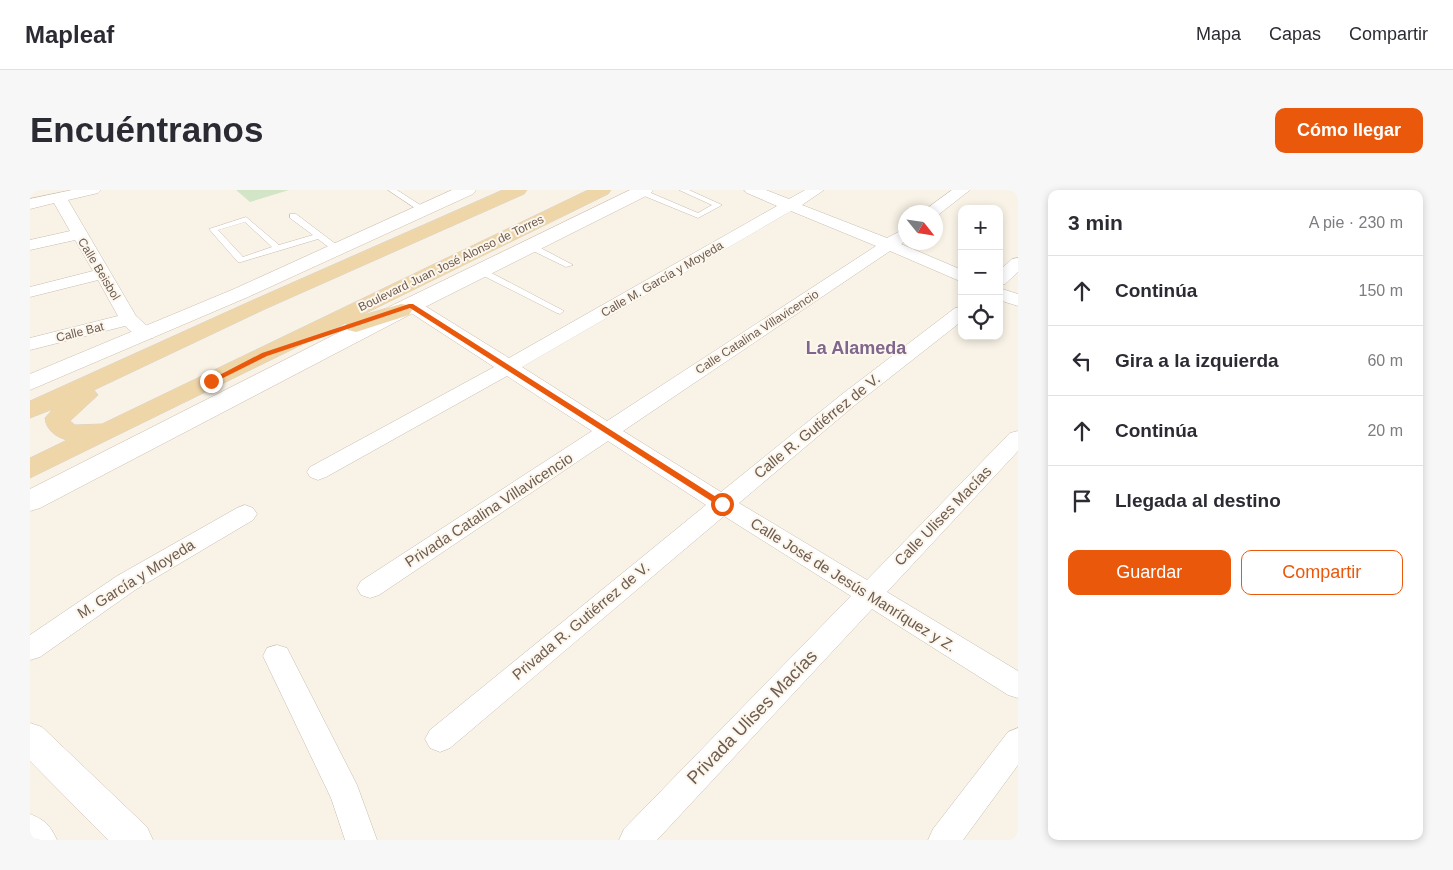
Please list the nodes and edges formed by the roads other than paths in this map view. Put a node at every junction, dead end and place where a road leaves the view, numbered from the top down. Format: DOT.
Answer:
graph roads {
  1 [pos="93,190"];
  2 [pos="392,190"];
  3 [pos="467,190"];
  4 [pos="518,190"];
  5 [pos="602,190"];
  6 [pos="683,190"];
  7 [pos="752,190"];
  8 [pos="816,190"];
  9 [pos="962,190"];
  10 [pos="642,191"];
  11 [pos="59,198"];
  12 [pos="30,204"];
  13 [pos="790,205"];
  14 [pos="942,205"];
  15 [pos="424,210"];
  16 [pos="293,216"];
  17 [pos="461,216"];
  18 [pos="78,234"];
  19 [pos="319,236"];
  20 [pos="898,239"];
  21 [pos="889,245"];
  22 [pos="30,246"];
  23 [pos="530,246"];
  24 [pos="278,248"];
  25 [pos="338,250"];
  26 [pos="453,261"];
  27 [pos="1018,263"];
  28 [pos="569,265"];
  29 [pos="481,271"];
  30 [pos="103,274"];
  31 [pos="958,275"];
  32 [pos="1003,276"];
  33 [pos="30,292"];
  34 [pos="1003,295"];
  35 [pos="249,299"];
  36 [pos="1018,301"];
  37 [pos="406,308"];
  38 [pos="560,311"];
  39 [pos="958,315"];
  40 [pos="129,319"];
  41 [pos="146,334"];
  42 [pos="30,344"];
  43 [pos="264,354"];
  44 [pos="508,368"];
  45 [pos="30,383"];
  46 [pos="30,410"];
  47 [pos="607,431"];
  48 [pos="110,432"];
  49 [pos="1018,438"];
  50 [pos="30,469"];
  51 [pos="318,472"];
  52 [pos="30,501"];
  53 [pos="722,504"];
  54 [pos="245,514"];
  55 [pos="370,588"];
  56 [pos="869,594"];
  57 [pos="30,649"];
  58 [pos="277,656"];
  59 [pos="1018,686"];
  60 [pos="30,738"];
  61 [pos="440,739"];
  62 [pos="1018,741"];
  63 [pos="30,832"];
  64 [pos="946,839"];
  65 [pos="38,840"];
  66 [pos="134,840"];
  67 [pos="361,840"];
  68 [pos="635,840"];
  1 -- 11 [label="street"];
  2 -- 15 [label="lane"];
  3 -- 15 [label="street"];
  4 -- 17 [label="main road"];
  5 -- 26 [label="main road, Boulevard Juan José Alonso de Torres"];
  6 -- 10 [label="lane"];
  7 -- 13 [label="street"];
  8 -- 13 [label="street, Calle M. García y Moyeda"];
  9 -- 14 [label="street"];
  10 -- 23 [label="street"];
  11 -- 12 [label="street"];
  11 -- 18 [label="street, Calle Beisbol"];
  13 -- 21 [label="street"];
  13 -- 44 [label="street, Calle M. García y Moyeda"];
  15 -- 25 [label="street"];
  16 -- 19 [label="lane"];
  17 -- 26 [label="main road"];
  17 -- 35 [label="main road"];
  18 -- 22 [label="street"];
  18 -- 30 [label="street, Calle Beisbol"];
  19 -- 24 [label="lane"];
  19 -- 25 [label="lane"];
  20 -- 21 [label="street, Calle Catalina Villavicencio"];
  21 -- 31 [label="street"];
  21 -- 47 [label="street, Calle Catalina Villavicencio"];
  23 -- 28 [label="lane"];
  23 -- 29 [label="street"];
  24 -- 24 [label="lane"];
  25 -- 35 [label="street"];
  26 -- 43 [label="main road, Boulevard Juan José Alonso de Torres"];
  27 -- 32 [label="street"];
  29 -- 37 [label="street"];
  29 -- 38 [label="lane"];
  30 -- 33 [label="street"];
  30 -- 40 [label="street, Calle Beisbol"];
  34 -- 36 [label="street"];
  35 -- 41 [label="street"];
  35 -- 46 [label="main road"];
  35 -- 48 [label="main road"];
  37 -- 43 [label="main road"];
  37 -- 44 [label="street, Calle José de Jesús Manríquez y Z."];
  37 -- 52 [label="street"];
  39 -- 53 [label="street, Calle R. Gutiérrez de V."];
  40 -- 41 [label="street, Calle Beisbol"];
  40 -- 42 [label="street, Calle Bat"];
  41 -- 45 [label="street"];
  43 -- 48 [label="main road, Boulevard Juan José Alonso de Torres"];
  44 -- 47 [label="street, Calle José de Jesús Manríquez y Z."];
  44 -- 51 [label="street, Calle M. García y Moyeda"];
  47 -- 53 [label="street, Calle José de Jesús Manríquez y Z."];
  47 -- 55 [label="street, Privada Catalina Villavicencio"];
  48 -- 50 [label="main road, Boulevard Juan José Alonso de Torres"];
  49 -- 56 [label="street, Calle Ulises Macías"];
  53 -- 56 [label="street, Calle José de Jesús Manríquez y Z."];
  53 -- 61 [label="street, Privada R. Gutiérrez de V."];
  54 -- 57 [label="street, M. García y Moyeda"];
  56 -- 59 [label="street, Calle José de Jesús Manríquez y Z."];
  56 -- 68 [label="street, Privada Ulises Macías"];
  58 -- 67 [label="street"];
  60 -- 66 [label="street"];
  62 -- 64 [label="street"];
  63 -- 65 [label="street"];
}
